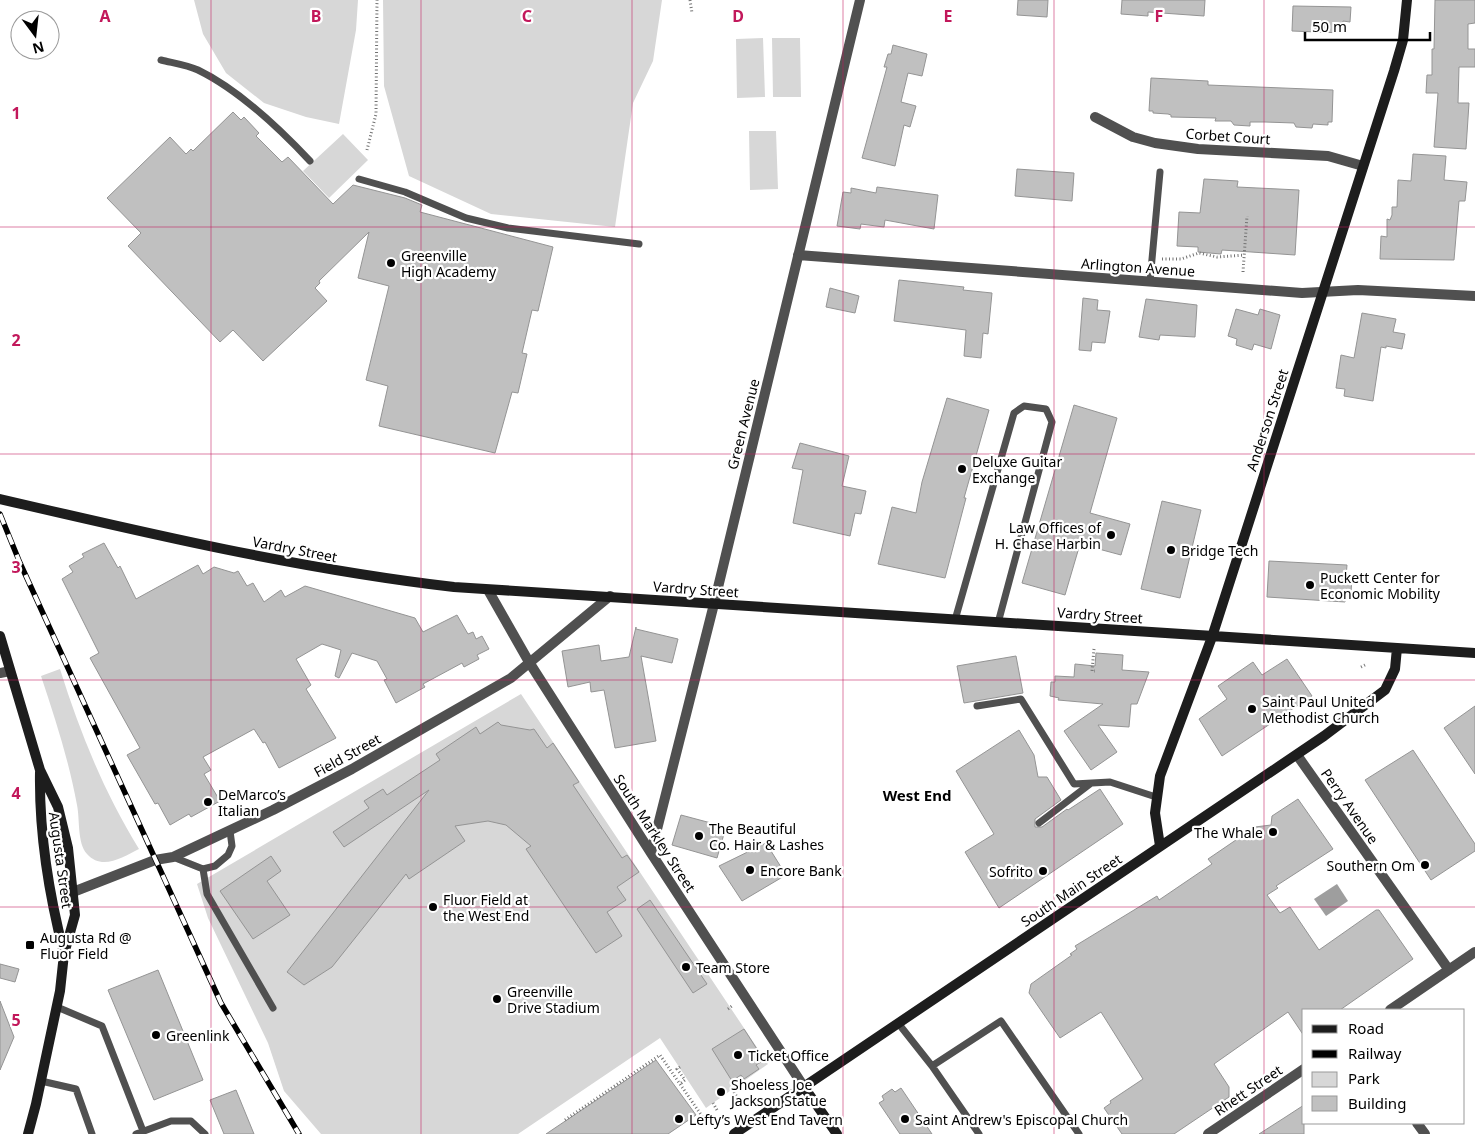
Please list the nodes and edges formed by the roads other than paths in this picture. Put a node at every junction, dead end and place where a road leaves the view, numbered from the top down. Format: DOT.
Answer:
graph roads {
  1 [pos="860,0"];
  2 [pos="1407,0"];
  3 [pos="161,60"];
  4 [pos="1095,117"];
  5 [pos="310,161"];
  6 [pos="1363,166"];
  7 [pos="1160,172"];
  8 [pos="359,180"];
  9 [pos="639,244"];
  10 [pos="798,255"];
  11 [pos="1150,281"];
  12 [pos="1322,291"];
  13 [pos="1475,296"];
  14 [pos="0,499"];
  15 [pos="488,590"];
  16 [pos="610,596"];
  17 [pos="714,604"];
  18 [pos="955,620"];
  19 [pos="998,623"];
  20 [pos="0,636"];
  21 [pos="1212,637"];
  22 [pos="1397,648"];
  23 [pos="1475,653"];
  24 [pos="529,662"];
  25 [pos="5,672"];
  26 [pos="977,706"];
  27 [pos="1297,755"];
  28 [pos="40,770"];
  29 [pos="1090,784"];
  30 [pos="1156,797"];
  31 [pos="1039,823"];
  32 [pos="230,831"];
  33 [pos="1160,846"];
  34 [pos="651,853"];
  35 [pos="173,857"];
  36 [pos="203,869"];
  37 [pos="73,892"];
  38 [pos="1475,952"];
  39 [pos="64,954"];
  40 [pos="1449,970"];
  41 [pos="56,1007"];
  42 [pos="273,1008"];
  43 [pos="1391,1009"];
  44 [pos="898,1023"];
  45 [pos="932,1066"];
  46 [pos="1302,1070"];
  47 [pos="41,1081"];
  48 [pos="804,1087"];
  49 [pos="144,1131"];
  50 [pos="28,1134"];
  51 [pos="92,1134"];
  52 [pos="136,1134"];
  53 [pos="205,1134"];
  54 [pos="734,1134"];
  55 [pos="837,1134"];
  56 [pos="979,1134"];
  57 [pos="1079,1134"];
  58 [pos="1208,1134"];
  1 -- 10 [label="street, Green Avenue"];
  2 -- 6 [label="main road, Anderson Street"];
  3 -- 5 [label="lane"];
  4 -- 6 [label="street, Corbet Court"];
  6 -- 12 [label="main road, Anderson Street"];
  7 -- 11 [label="lane"];
  8 -- 9 [label="lane"];
  10 -- 11 [label="street, Arlington Avenue"];
  10 -- 17 [label="street, Green Avenue"];
  11 -- 12 [label="street, Arlington Avenue"];
  12 -- 13 [label="street, Arlington Avenue"];
  12 -- 21 [label="main road, Anderson Street"];
  14 -- 15 [label="main road, Vardry Street"];
  15 -- 16 [label="main road, Vardry Street"];
  15 -- 24 [label="street, South Markley Street"];
  16 -- 17 [label="main road, Vardry Street"];
  16 -- 24 [label="street, Field Street"];
  17 -- 18 [label="main road, Vardry Street"];
  17 -- 34 [label="street, Green Avenue"];
  18 -- 19 [label="main road, Vardry Street"];
  18 -- 19 [label="lane"];
  19 -- 21 [label="main road, Vardry Street"];
  20 -- 25 [label="main road, Augusta Street"];
  21 -- 22 [label="main road, Vardry Street"];
  21 -- 30 [label="main road, Anderson Street"];
  22 -- 23 [label="main road, Vardry Street"];
  22 -- 27 [label="main road, South Main Street"];
  24 -- 32 [label="street, Field Street"];
  24 -- 34 [label="street, South Markley Street"];
  25 -- 28 [label="main road, Augusta Street"];
  26 -- 29 [label="lane"];
  27 -- 33 [label="main road, South Main Street"];
  27 -- 40 [label="street, Perry Avenue"];
  28 -- 37 [label="main road, Augusta Street"];
  28 -- 39 [label="main road, Augusta Street"];
  29 -- 30 [label="lane"];
  29 -- 31 [label="lane"];
  30 -- 33 [label="main road, Anderson Street"];
  32 -- 35 [label="street, Field Street"];
  32 -- 36 [label="lane"];
  33 -- 44 [label="main road, South Main Street"];
  34 -- 48 [label="street, South Markley Street"];
  35 -- 36 [label="lane"];
  35 -- 37 [label="street, Field Street"];
  36 -- 42 [label="lane"];
  37 -- 39 [label="main road, Augusta Street"];
  38 -- 40 [label="street"];
  39 -- 41 [label="main road, Augusta Street"];
  40 -- 43 [label="street"];
  41 -- 47 [label="main road, Augusta Street"];
  41 -- 49 [label="lane"];
  44 -- 45 [label="lane"];
  44 -- 48 [label="main road, South Main Street"];
  45 -- 56 [label="lane"];
  45 -- 57 [label="lane"];
  46 -- 58 [label="street, Rhett Street"];
  47 -- 50 [label="main road, Augusta Street"];
  47 -- 51 [label="lane"];
  48 -- 54 [label="main road, South Main Street"];
  48 -- 55 [label="main road"];
  49 -- 52 [label="lane"];
  49 -- 53 [label="lane"];
}
